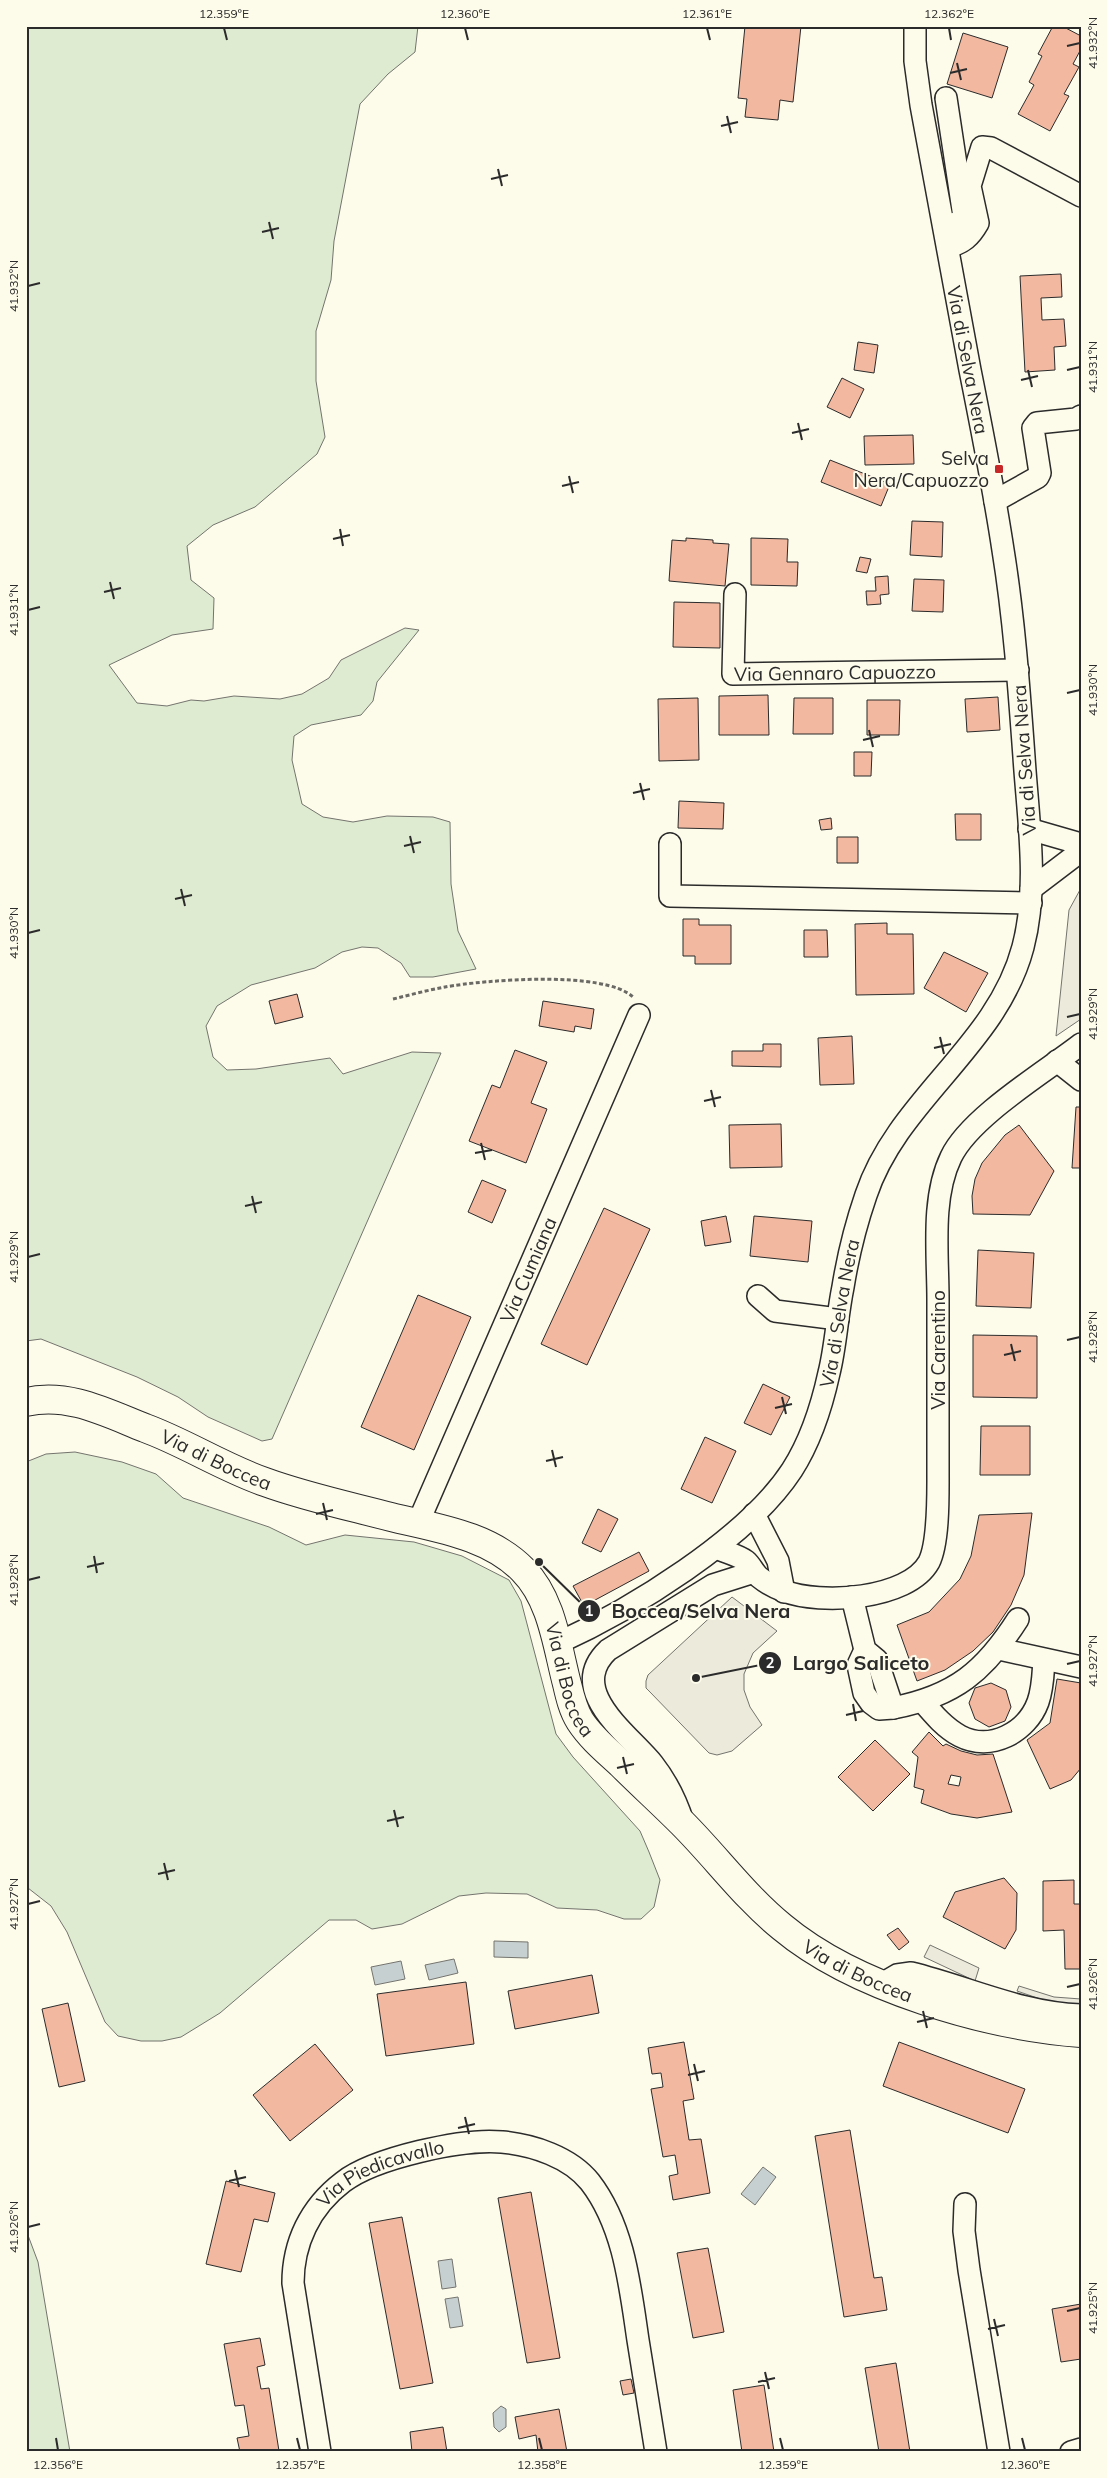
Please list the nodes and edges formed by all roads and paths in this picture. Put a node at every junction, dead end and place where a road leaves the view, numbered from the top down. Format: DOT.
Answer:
graph roads {
  1 [pos="915,26"];
  2 [pos="946,98"];
  3 [pos="1081,196"];
  4 [pos="944,226"];
  5 [pos="948,248"];
  6 [pos="1081,416"];
  7 [pos="995,501"];
  8 [pos="735,594"];
  9 [pos="1018,670"];
  10 [pos="1029,829"];
  11 [pos="670,844"];
  12 [pos="1081,844"];
  13 [pos="1081,851"];
  14 [pos="1031,896"];
  15 [pos="393,999"];
  16 [pos="639,1015"];
  17 [pos="1081,1044"];
  18 [pos="1057,1061"];
  19 [pos="1081,1080"];
  20 [pos="758,1296"];
  21 [pos="838,1319"];
  22 [pos="26,1402"];
  23 [pos="754,1514"];
  24 [pos="418,1523"];
  25 [pos="716,1548"];
  26 [pos="754,1572"];
  27 [pos="784,1592"];
  28 [pos="852,1597"];
  29 [pos="1018,1619"];
  30 [pos="556,1644"];
  31 [pos="999,1649"];
  32 [pos="1044,1660"];
  33 [pos="1081,1667"];
  34 [pos="923,1702"];
  35 [pos="684,1826"];
  36 [pos="880,1985"];
  37 [pos="1081,2015"];
  38 [pos="1081,2033"];
  39 [pos="965,2204"];
  40 [pos="1081,2449"];
  41 [pos="320,2452"];
  42 [pos="656,2452"];
  43 [pos="999,2452"];
  44 [pos="1071,2452"];
  1 -- 4 [label="street, Via di Selva Nera"];
  2 -- 4 [label="street"];
  3 -- 5 [label="street"];
  4 -- 5 [label="street, Via di Selva Nera"];
  5 -- 7 [label="street, Via di Selva Nera"];
  6 -- 7 [label="street"];
  7 -- 9 [label="street, Via di Selva Nera"];
  8 -- 9 [label="street, Via Gennaro Capuozzo"];
  9 -- 10 [label="street, Via di Selva Nera"];
  10 -- 12 [label="street"];
  10 -- 14 [label="street, Via di Selva Nera"];
  11 -- 14 [label="street"];
  13 -- 14 [label="street"];
  14 -- 21 [label="street, Via di Selva Nera"];
  15 -- 16 [label="path"];
  16 -- 24 [label="street, Via Cumiana"];
  17 -- 18 [label="street, Via Carentino"];
  18 -- 19 [label="street"];
  18 -- 28 [label="street, Via Carentino"];
  20 -- 21 [label="street"];
  21 -- 23 [label="street, Via di Selva Nera"];
  22 -- 24 [label="main road, Via di Boccea"];
  23 -- 25 [label="street, Via di Selva Nera"];
  23 -- 27 [label="street"];
  24 -- 30 [label="main road, Via di Boccea"];
  25 -- 26 [label="street, Via Carentino"];
  25 -- 30 [label="street, Via di Selva Nera"];
  26 -- 27 [label="street, Via Carentino"];
  26 -- 35 [label="street"];
  27 -- 28 [label="street, Via Carentino"];
  28 -- 34 [label="street"];
  29 -- 31 [label="street"];
  30 -- 35 [label="main road, Via di Boccea"];
  31 -- 32 [label="street"];
  31 -- 34 [label="street"];
  32 -- 33 [label="street"];
  32 -- 34 [label="street"];
  35 -- 36 [label="main road, Via di Boccea"];
  36 -- 37 [label="street"];
  36 -- 38 [label="main road, Via di Boccea"];
  39 -- 43 [label="street"];
  40 -- 44 [label="street"];
  41 -- 42 [label="street, Via Piedicavallo"];
}
